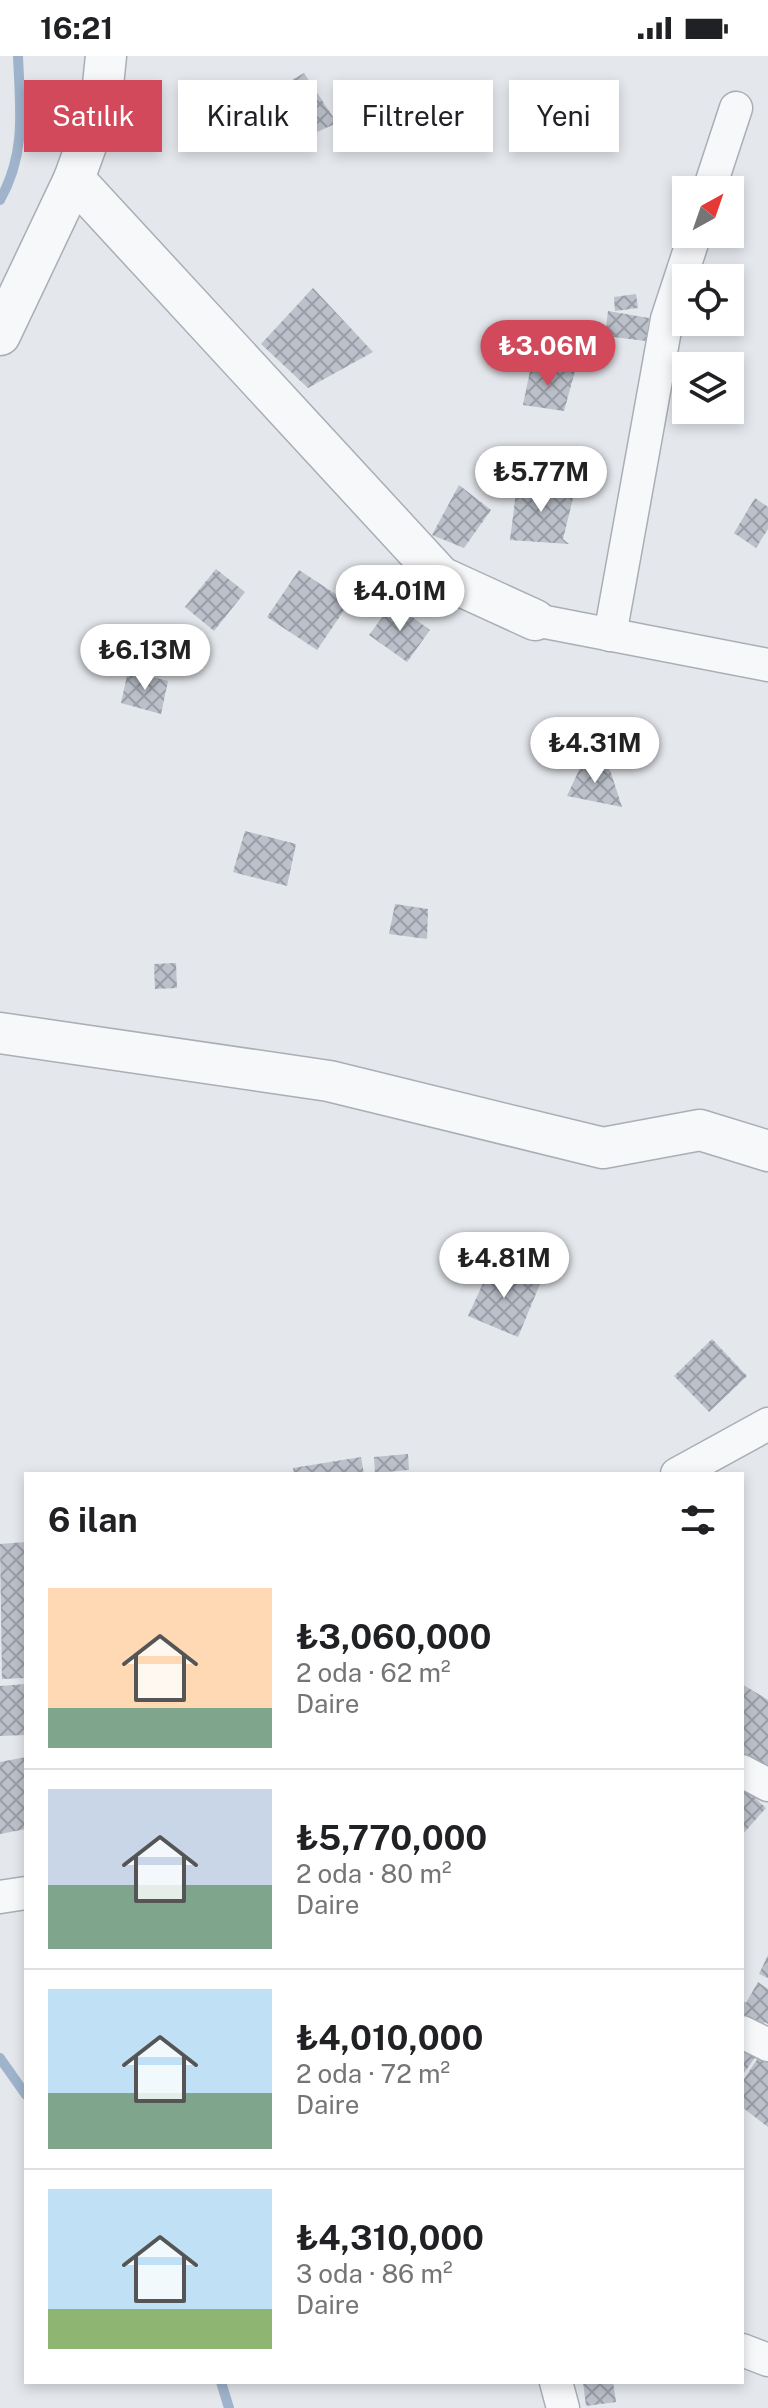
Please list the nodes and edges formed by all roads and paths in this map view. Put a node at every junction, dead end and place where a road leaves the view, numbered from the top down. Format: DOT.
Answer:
graph roads {
  1 [pos="106,56"];
  2 [pos="736,108"];
  3 [pos="714,176"];
  4 [pos="74,179"];
  5 [pos="690,248"];
  6 [pos="0,335"];
  7 [pos="535,620"];
  8 [pos="610,635"];
  9 [pos="768,665"];
  10 [pos="0,1033"];
  11 [pos="768,1151"];
  12 [pos="768,1424"];
  13 [pos="681,1472"];
  14 [pos="744,1772"];
  15 [pos="768,1785"];
  16 [pos="24,1893"];
  17 [pos="0,1897"];
  18 [pos="744,2033"];
  19 [pos="768,2045"];
  20 [pos="744,2351"];
  21 [pos="768,2360"];
  22 [pos="557,2384"];
  23 [pos="563,2408"];
  1 -- 4 [label="street"];
  2 -- 3 [label="street"];
  4 -- 6 [label="street"];
  4 -- 7 [label="street"];
  5 -- 8 [label="street"];
  7 -- 8 [label="street"];
  8 -- 9 [label="street"];
  10 -- 11 [label="street"];
  12 -- 13 [label="street"];
  14 -- 15 [label="street"];
  16 -- 17 [label="street"];
  18 -- 19 [label="street"];
  20 -- 21 [label="street"];
  22 -- 23 [label="street"];
}
